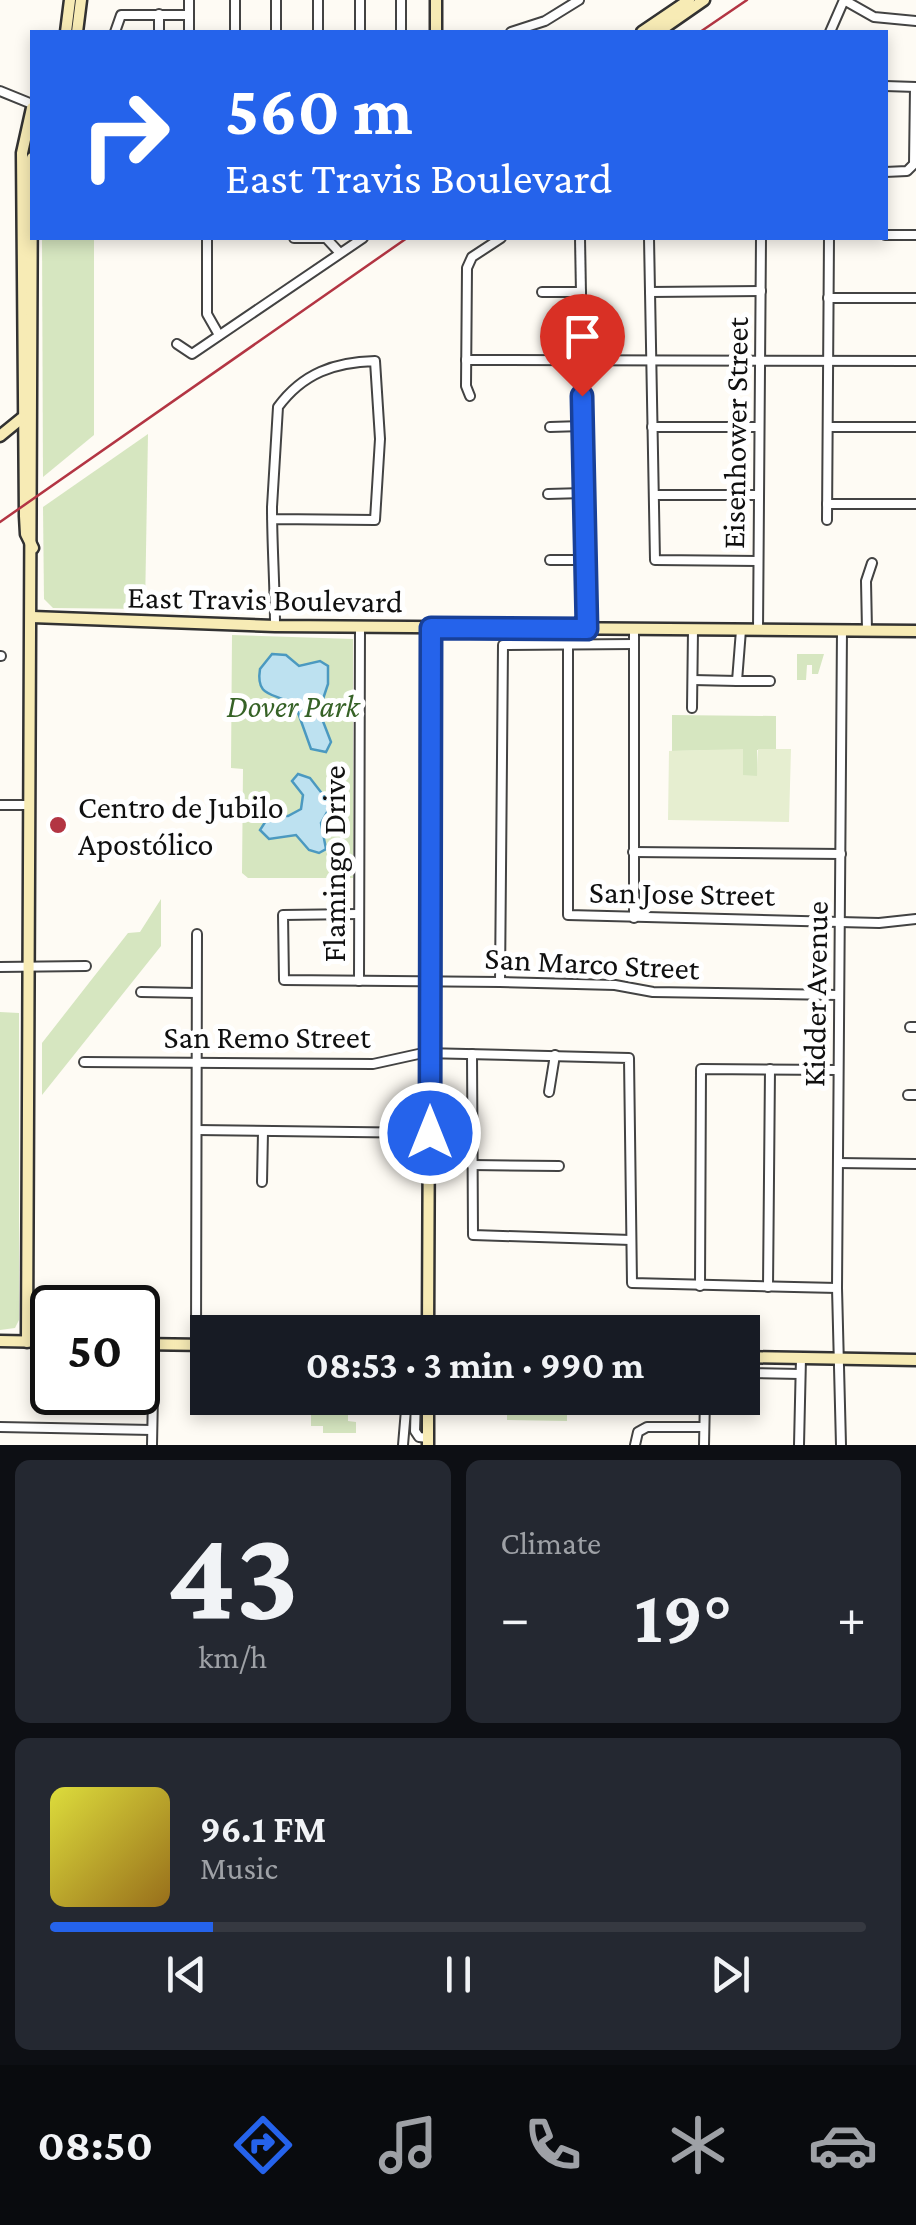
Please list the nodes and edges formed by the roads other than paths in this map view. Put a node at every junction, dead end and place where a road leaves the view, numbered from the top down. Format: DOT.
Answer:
graph roads {
  1 [pos="70,0"];
  2 [pos="81,0"];
  3 [pos="189,0"];
  4 [pos="235,0"];
  5 [pos="276,0"];
  6 [pos="318,0"];
  7 [pos="360,0"];
  8 [pos="401,0"];
  9 [pos="436,0"];
  10 [pos="579,0"];
  11 [pos="688,0"];
  12 [pos="704,0"];
  13 [pos="844,0"];
  14 [pos="159,14"];
  15 [pos="188,15"];
  16 [pos="545,21"];
  17 [pos="916,21"];
  18 [pos="66,30"];
  19 [pos="77,30"];
  20 [pos="117,30"];
  21 [pos="159,30"];
  22 [pos="188,30"];
  23 [pos="235,30"];
  24 [pos="276,30"];
  25 [pos="318,30"];
  26 [pos="360,30"];
  27 [pos="401,30"];
  28 [pos="436,30"];
  29 [pos="517,30"];
  30 [pos="549,30"];
  31 [pos="645,30"];
  32 [pos="661,30"];
  33 [pos="831,30"];
  34 [pos="888,86"];
  35 [pos="915,87"];
  36 [pos="0,91"];
  37 [pos="30,105"];
  38 [pos="30,115"];
  39 [pos="888,172"];
  40 [pos="29,190"];
  41 [pos="888,235"];
  42 [pos="916,235"];
  43 [pos="206,240"];
  44 [pos="328,240"];
  45 [pos="360,240"];
  46 [pos="498,240"];
  47 [pos="580,240"];
  48 [pos="649,240"];
  49 [pos="760,240"];
  50 [pos="828,240"];
  51 [pos="339,252"];
  52 [pos="761,291"];
  53 [pos="542,292"];
  54 [pos="581,292"];
  55 [pos="650,292"];
  56 [pos="828,298"];
  57 [pos="916,298"];
  58 [pos="219,336"];
  59 [pos="177,344"];
  60 [pos="466,360"];
  61 [pos="582,360"];
  62 [pos="651,360"];
  63 [pos="760,360"];
  64 [pos="827,361"];
  65 [pos="916,361"];
  66 [pos="470,396"];
  67 [pos="23,418"];
  68 [pos="550,426"];
  69 [pos="582,426"];
  70 [pos="652,427"];
  71 [pos="759,427"];
  72 [pos="828,427"];
  73 [pos="916,427"];
  74 [pos="28,431"];
  75 [pos="4,434"];
  76 [pos="584,493"];
  77 [pos="548,494"];
  78 [pos="654,495"];
  79 [pos="758,495"];
  80 [pos="827,504"];
  81 [pos="916,504"];
  82 [pos="272,519"];
  83 [pos="827,520"];
  84 [pos="550,560"];
  85 [pos="585,560"];
  86 [pos="758,561"];
  87 [pos="872,563"];
  88 [pos="32,617"];
  89 [pos="275,626"];
  90 [pos="360,628"];
  91 [pos="431,628"];
  92 [pos="587,629"];
  93 [pos="634,630"];
  94 [pos="693,630"];
  95 [pos="740,630"];
  96 [pos="758,630"];
  97 [pos="842,630"];
  98 [pos="866,630"];
  99 [pos="916,631"];
  100 [pos="568,644"];
  101 [pos="634,644"];
  102 [pos="692,680"];
  103 [pos="737,681"];
  104 [pos="770,681"];
  105 [pos="692,708"];
  106 [pos="0,805"];
  107 [pos="30,805"];
  108 [pos="633,852"];
  109 [pos="841,854"];
  110 [pos="358,914"];
  111 [pos="634,918"];
  112 [pos="916,920"];
  113 [pos="840,921"];
  114 [pos="197,934"];
  115 [pos="30,966"];
  116 [pos="86,966"];
  117 [pos="0,967"];
  118 [pos="358,981"];
  119 [pos="430,982"];
  120 [pos="500,982"];
  121 [pos="140,992"];
  122 [pos="196,993"];
  123 [pos="839,996"];
  124 [pos="430,1053"];
  125 [pos="472,1054"];
  126 [pos="554,1055"];
  127 [pos="84,1062"];
  128 [pos="198,1063"];
  129 [pos="770,1069"];
  130 [pos="838,1070"];
  131 [pos="549,1092"];
  132 [pos="197,1130"];
  133 [pos="263,1132"];
  134 [pos="430,1133"];
  135 [pos="838,1163"];
  136 [pos="472,1164"];
  137 [pos="916,1164"];
  138 [pos="559,1166"];
  139 [pos="262,1182"];
  140 [pos="631,1240"];
  141 [pos="700,1286"];
  142 [pos="768,1287"];
  143 [pos="837,1288"];
  144 [pos="201,1315"];
  145 [pos="428,1315"];
  146 [pos="0,1341"];
  147 [pos="27,1342"];
  148 [pos="160,1344"];
  149 [pos="190,1345"];
  150 [pos="760,1357"];
  151 [pos="801,1358"];
  152 [pos="840,1358"];
  153 [pos="916,1360"];
  154 [pos="760,1373"];
  155 [pos="800,1374"];
  156 [pos="152,1415"];
  157 [pos="406,1415"];
  158 [pos="415,1415"];
  159 [pos="428,1415"];
  160 [pos="704,1415"];
  161 [pos="0,1427"];
  162 [pos="704,1427"];
  163 [pos="152,1430"];
  164 [pos="428,1442"];
  165 [pos="152,1445"];
  166 [pos="404,1445"];
  167 [pos="635,1445"];
  168 [pos="704,1445"];
  169 [pos="799,1445"];
  170 [pos="841,1445"];
  1 -- 18 [label="main road"];
  2 -- 19 [label="main road"];
  3 -- 15 [label="street"];
  4 -- 23 [label="street"];
  5 -- 24 [label="street"];
  6 -- 25 [label="street"];
  7 -- 26 [label="street"];
  8 -- 27 [label="street"];
  9 -- 28 [label="main road"];
  10 -- 16 [label="street"];
  11 -- 31 [label="main road"];
  12 -- 32 [label="main road"];
  13 -- 17 [label="street"];
  13 -- 33 [label="street"];
  14 -- 15 [label="street"];
  14 -- 20 [label="street"];
  14 -- 21 [label="street"];
  15 -- 22 [label="street"];
  16 -- 29 [label="street"];
  16 -- 30 [label="street"];
  34 -- 35 [label="street"];
  35 -- 39 [label="street"];
  36 -- 37 [label="street"];
  38 -- 40 [label="main road"];
  40 -- 67 [label="main road"];
  40 -- 74 [label="main road"];
  41 -- 42 [label="street"];
  43 -- 58 [label="street"];
  44 -- 51 [label="street"];
  45 -- 51 [label="street"];
  46 -- 60 [label="street"];
  47 -- 54 [label="street"];
  48 -- 55 [label="street"];
  49 -- 52 [label="street, Eisenhower Street"];
  50 -- 56 [label="street"];
  51 -- 58 [label="street"];
  52 -- 55 [label="street"];
  52 -- 63 [label="street, Eisenhower Street"];
  53 -- 54 [label="street"];
  54 -- 61 [label="street"];
  55 -- 62 [label="street"];
  56 -- 57 [label="street"];
  56 -- 64 [label="street"];
  58 -- 59 [label="street"];
  60 -- 61 [label="street"];
  60 -- 66 [label="street"];
  61 -- 62 [label="street"];
  61 -- 69 [label="street"];
  62 -- 63 [label="street"];
  62 -- 70 [label="street"];
  63 -- 64 [label="street"];
  63 -- 71 [label="street, Eisenhower Street"];
  64 -- 65 [label="street"];
  64 -- 72 [label="street"];
  67 -- 74 [label="main road"];
  67 -- 75 [label="main road"];
  68 -- 69 [label="street"];
  69 -- 76 [label="street"];
  70 -- 71 [label="street"];
  70 -- 78 [label="street"];
  71 -- 79 [label="street, Eisenhower Street"];
  72 -- 73 [label="street"];
  72 -- 80 [label="street"];
  74 -- 75 [label="main road"];
  74 -- 88 [label="main road"];
  76 -- 77 [label="street"];
  76 -- 85 [label="street"];
  78 -- 79 [label="street"];
  78 -- 86 [label="street"];
  79 -- 86 [label="street, Eisenhower Street"];
  80 -- 81 [label="street"];
  80 -- 83 [label="street"];
  82 -- 82 [label="street"];
  82 -- 89 [label="street"];
  84 -- 85 [label="street"];
  85 -- 92 [label="street"];
  86 -- 96 [label="street, Eisenhower Street"];
  87 -- 98 [label="street"];
  88 -- 89 [label="main road, East Travis Boulevard"];
  88 -- 107 [label="main road"];
  89 -- 90 [label="main road, East Travis Boulevard"];
  90 -- 91 [label="main road, East Travis Boulevard"];
  90 -- 110 [label="street, Flamingo Drive"];
  91 -- 92 [label="main road, East Travis Boulevard"];
  91 -- 119 [label="main road"];
  92 -- 93 [label="main road, East Travis Boulevard"];
  93 -- 94 [label="main road, East Travis Boulevard"];
  93 -- 101 [label="street"];
  94 -- 95 [label="main road, East Travis Boulevard"];
  94 -- 102 [label="street"];
  95 -- 96 [label="main road, East Travis Boulevard"];
  95 -- 103 [label="street"];
  96 -- 97 [label="main road, East Travis Boulevard"];
  97 -- 98 [label="main road, East Travis Boulevard"];
  97 -- 109 [label="street, Kidder Avenue"];
  98 -- 99 [label="main road, East Travis Boulevard"];
  100 -- 101 [label="street"];
  100 -- 111 [label="street, San Jose Street"];
  100 -- 120 [label="street"];
  101 -- 108 [label="street"];
  102 -- 103 [label="street"];
  102 -- 105 [label="street"];
  103 -- 104 [label="street"];
  106 -- 107 [label="street"];
  107 -- 115 [label="main road"];
  108 -- 109 [label="street"];
  108 -- 111 [label="street"];
  109 -- 113 [label="street, Kidder Avenue"];
  110 -- 118 [label="street, Flamingo Drive"];
  110 -- 118 [label="street, San Marco Street"];
  111 -- 113 [label="street, San Jose Street"];
  112 -- 113 [label="street, San Jose Street"];
  113 -- 123 [label="street, Kidder Avenue"];
  114 -- 122 [label="street"];
  115 -- 116 [label="street"];
  115 -- 117 [label="street"];
  115 -- 147 [label="main road"];
  118 -- 119 [label="street, San Marco Street"];
  119 -- 120 [label="street, San Marco Street"];
  119 -- 124 [label="main road"];
  120 -- 123 [label="street, San Marco Street"];
  121 -- 122 [label="street"];
  122 -- 128 [label="street"];
  123 -- 130 [label="street, Kidder Avenue"];
  124 -- 125 [label="street, San Remo Street"];
  124 -- 128 [label="street, San Remo Street"];
  124 -- 134 [label="main road"];
  125 -- 126 [label="street, San Remo Street"];
  125 -- 136 [label="street"];
  126 -- 131 [label="street"];
  126 -- 140 [label="street, San Remo Street"];
  127 -- 128 [label="street, San Remo Street"];
  128 -- 132 [label="street"];
  129 -- 130 [label="street"];
  129 -- 141 [label="street"];
  129 -- 142 [label="street"];
  130 -- 135 [label="street, Kidder Avenue"];
  132 -- 133 [label="street"];
  132 -- 144 [label="street"];
  133 -- 134 [label="street"];
  133 -- 139 [label="street"];
  134 -- 145 [label="main road"];
  135 -- 137 [label="street"];
  135 -- 143 [label="street, Kidder Avenue"];
  136 -- 138 [label="street"];
  136 -- 140 [label="street"];
  140 -- 141 [label="street"];
  141 -- 142 [label="street"];
  142 -- 143 [label="street"];
  143 -- 152 [label="street, Kidder Avenue"];
  146 -- 147 [label="main road"];
  148 -- 149 [label="main road"];
  150 -- 151 [label="main road"];
  151 -- 152 [label="main road"];
  151 -- 155 [label="street"];
  152 -- 153 [label="main road"];
  152 -- 170 [label="street, Kidder Avenue"];
  154 -- 155 [label="street"];
  155 -- 169 [label="street"];
  156 -- 163 [label="street"];
  157 -- 166 [label="street"];
  158 -- 164 [label="street"];
  159 -- 164 [label="main road"];
  160 -- 162 [label="street"];
  161 -- 163 [label="street"];
  162 -- 167 [label="street"];
  162 -- 168 [label="street"];
  163 -- 165 [label="street"];
}
